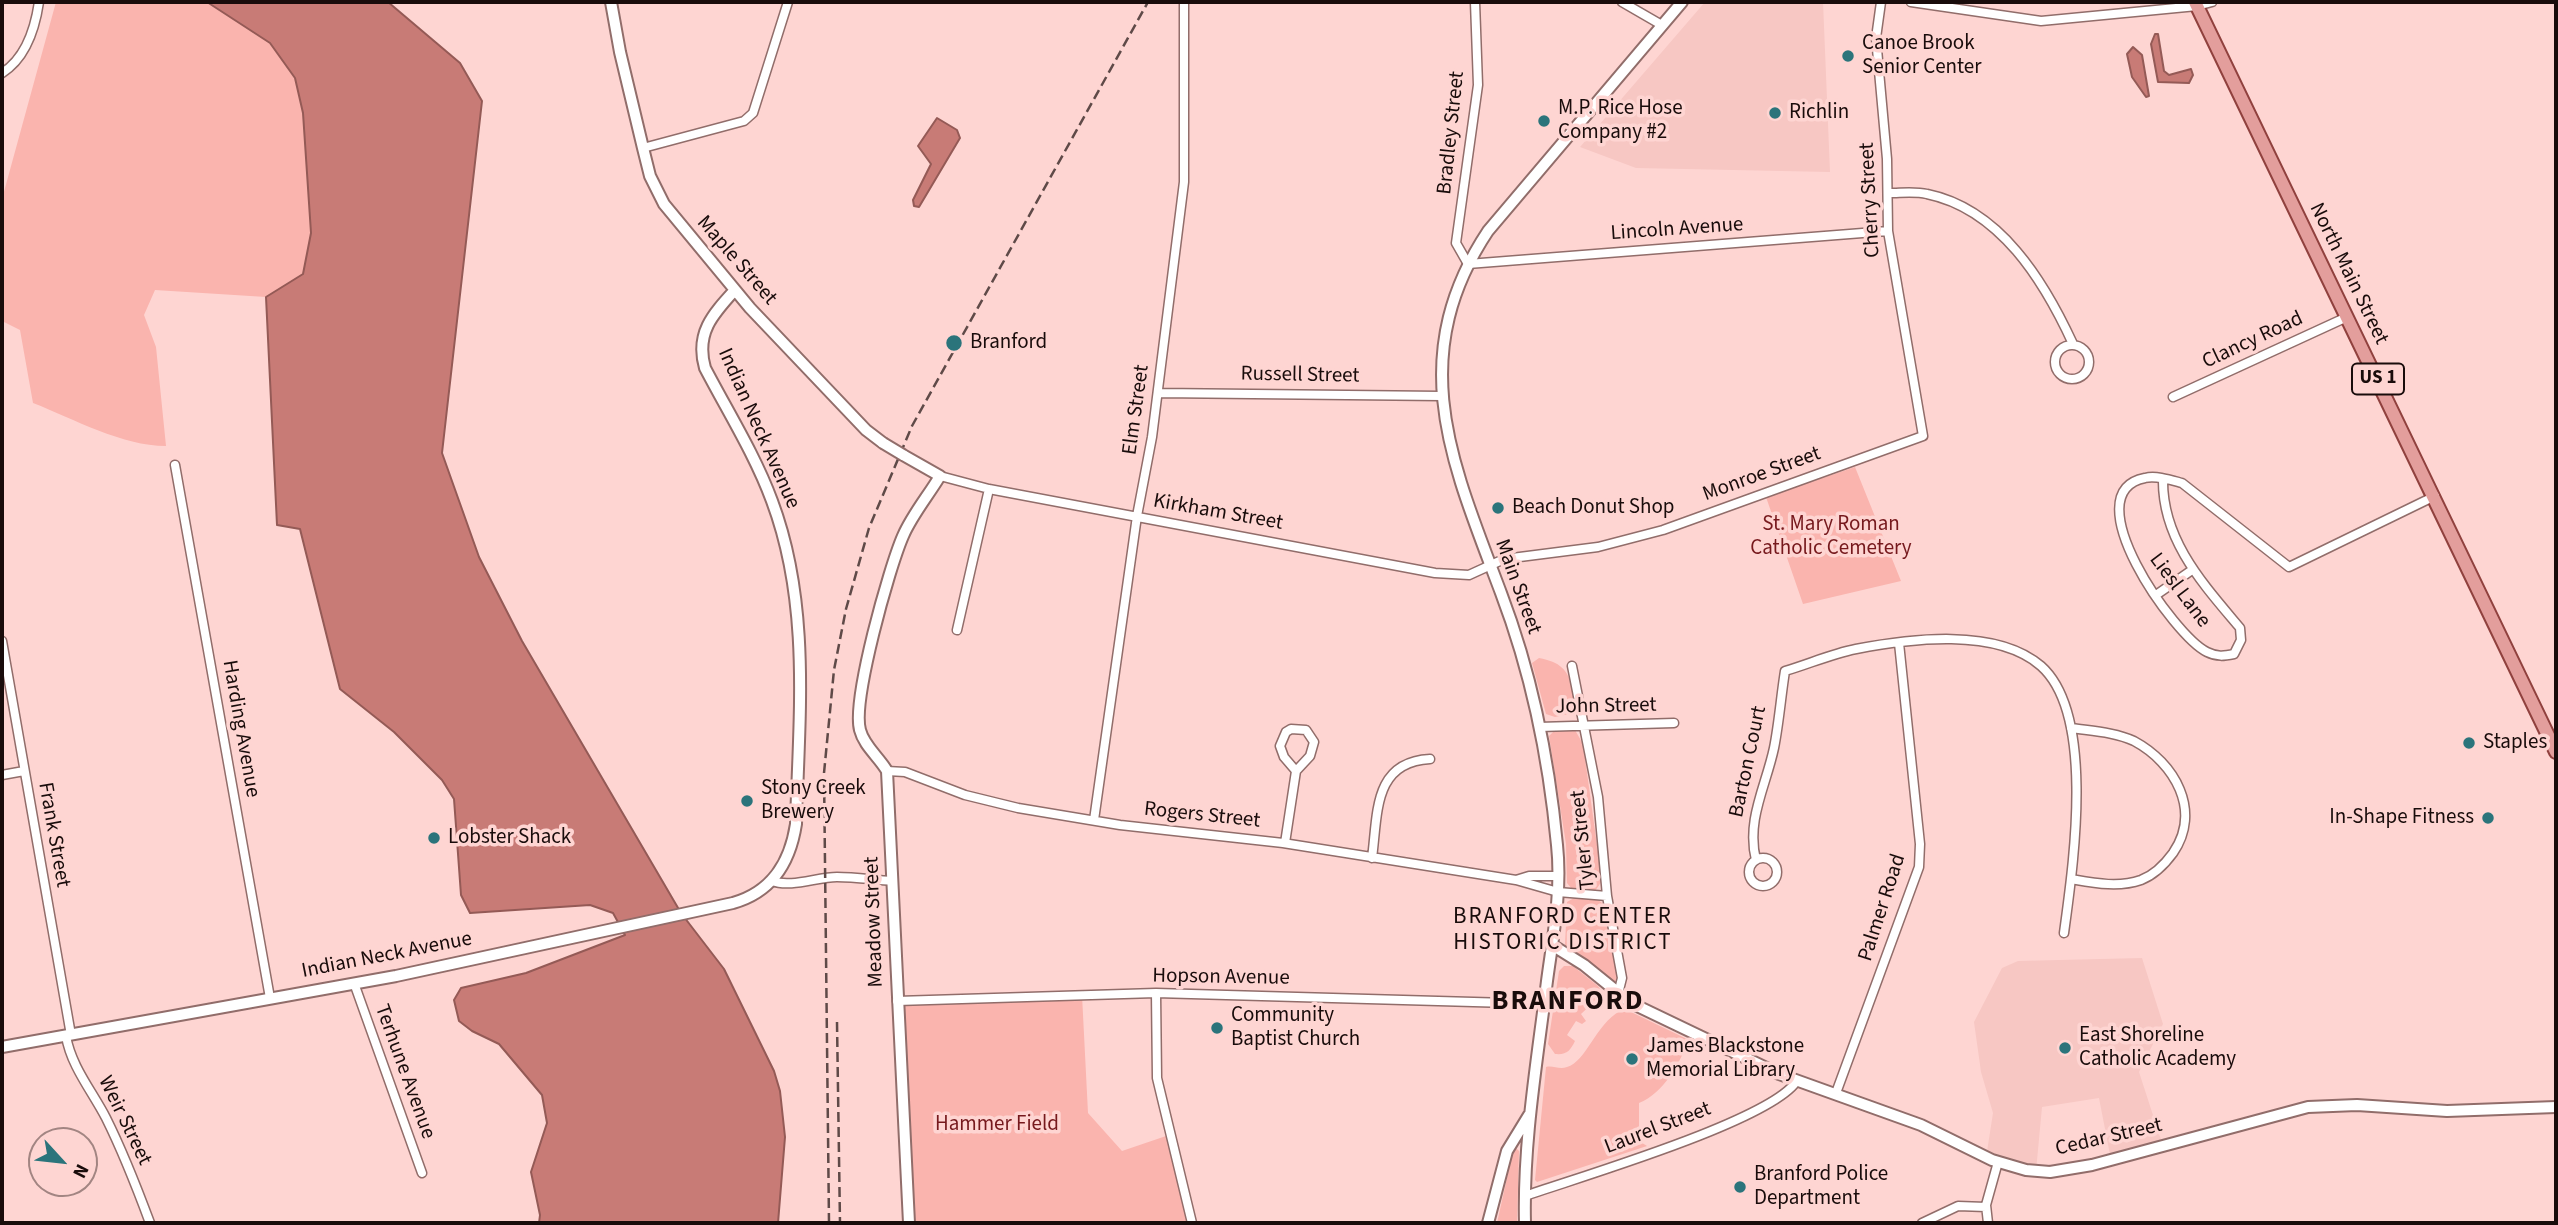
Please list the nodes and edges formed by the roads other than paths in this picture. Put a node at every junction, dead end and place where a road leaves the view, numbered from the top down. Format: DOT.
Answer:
graph roads {
  1 [pos="39,2"];
  2 [pos="611,2"];
  3 [pos="788,2"];
  4 [pos="1184,2"];
  5 [pos="1475,2"];
  6 [pos="1622,2"];
  7 [pos="1682,2"];
  8 [pos="1881,2"];
  9 [pos="1911,2"];
  10 [pos="2212,2"];
  11 [pos="2196,4"];
  12 [pos="1660,24"];
  13 [pos="2,73"];
  14 [pos="643,148"];
  15 [pos="1889,192"];
  16 [pos="1888,231"];
  17 [pos="1468,264"];
  18 [pos="735,290"];
  19 [pos="2347,317"];
  20 [pos="2073,344"];
  21 [pos="1158,393"];
  22 [pos="1441,396"];
  23 [pos="2173,397"];
  24 [pos="1923,436"];
  25 [pos="176,465"];
  26 [pos="940,476"];
  27 [pos="2163,479"];
  28 [pos="989,489"];
  29 [pos="2435,496"];
  30 [pos="1138,516"];
  31 [pos="1489,566"];
  32 [pos="2192,570"];
  33 [pos="2156,595"];
  34 [pos="957,630"];
  35 [pos="2,641"];
  36 [pos="1899,643"];
  37 [pos="1572,666"];
  38 [pos="1674,723"];
  39 [pos="1585,724"];
  40 [pos="1539,727"];
  41 [pos="2071,728"];
  42 [pos="2556,752"];
  43 [pos="1430,758"];
  44 [pos="24,771"];
  45 [pos="887,771"];
  46 [pos="1296,771"];
  47 [pos="2,775"];
  48 [pos="1094,820"];
  49 [pos="1285,843"];
  50 [pos="1372,858"];
  51 [pos="1756,860"];
  52 [pos="1559,876"];
  53 [pos="2071,878"];
  54 [pos="1516,880"];
  55 [pos="772,881"];
  56 [pos="893,881"];
  57 [pos="1558,892"];
  58 [pos="1607,896"];
  59 [pos="2064,933"];
  60 [pos="1552,945"];
  61 [pos="355,983"];
  62 [pos="1156,993"];
  63 [pos="1618,994"];
  64 [pos="270,998"];
  65 [pos="897,1001"];
  66 [pos="1544,1004"];
  67 [pos="69,1035"];
  68 [pos="2,1047"];
  69 [pos="1796,1082"];
  70 [pos="1836,1093"];
  71 [pos="2556,1107"];
  72 [pos="1530,1113"];
  73 [pos="1998,1163"];
  74 [pos="422,1173"];
  75 [pos="1525,1196"];
  76 [pos="1986,1207"];
  77 [pos="150,1223"];
  78 [pos="909,1223"];
  79 [pos="1192,1223"];
  80 [pos="1488,1223"];
  81 [pos="1525,1223"];
  82 [pos="1922,1223"];
  83 [pos="1988,1223"];
  1 -- 13 [label="street"];
  2 -- 14 [label="street, Maple Street"];
  3 -- 14 [label="street"];
  4 -- 21 [label="street, Elm Street"];
  5 -- 17 [label="street, Bradley Street"];
  6 -- 12 [label="street"];
  7 -- 12 [label="street, Main Street"];
  8 -- 15 [label="street, Cherry Street"];
  9 -- 11 [label="street"];
  10 -- 11 [label="street"];
  11 -- 19 [label="main road, North Main Street / US 1"];
  12 -- 17 [label="street, Main Street"];
  14 -- 18 [label="street, Maple Street"];
  15 -- 16 [label="street, Cherry Street"];
  15 -- 20 [label="street"];
  16 -- 17 [label="street, Lincoln Avenue"];
  16 -- 24 [label="street, Cherry Street"];
  17 -- 22 [label="street, Main Street"];
  18 -- 26 [label="street, Maple Street, bridge"];
  18 -- 55 [label="street, Indian Neck Avenue"];
  19 -- 23 [label="street, Clancy Road"];
  19 -- 29 [label="main road, North Main Street / US 1"];
  20 -- 20 [label="street"];
  21 -- 22 [label="street, Russell Street"];
  21 -- 30 [label="street, Elm Street"];
  22 -- 31 [label="street, Main Street"];
  24 -- 31 [label="street, Monroe Street"];
  25 -- 64 [label="street, Harding Avenue"];
  26 -- 28 [label="street, Kirkham Street"];
  26 -- 45 [label="street"];
  27 -- 29 [label="street"];
  27 -- 32 [label="street, Liesl Lane"];
  27 -- 33 [label="street, Liesl Lane"];
  28 -- 30 [label="street, Kirkham Street"];
  28 -- 34 [label="street"];
  29 -- 42 [label="main road, North Main Street / US 1"];
  30 -- 31 [label="street, Kirkham Street"];
  30 -- 48 [label="street, Elm Street"];
  31 -- 40 [label="street, Main Street"];
  32 -- 33 [label="street"];
  32 -- 33 [label="street, Liesl Lane"];
  35 -- 44 [label="street, Frank Street"];
  36 -- 41 [label="street"];
  36 -- 51 [label="street, Barton Court"];
  36 -- 70 [label="street, Palmer Road"];
  37 -- 39 [label="street, Tyler Street"];
  38 -- 39 [label="street, John Street"];
  39 -- 40 [label="street, John Street"];
  39 -- 58 [label="street, Tyler Street"];
  40 -- 52 [label="street, Main Street"];
  41 -- 53 [label="street"];
  41 -- 53 [label="street"];
  43 -- 50 [label="street"];
  44 -- 47 [label="street"];
  44 -- 67 [label="street, Frank Street"];
  45 -- 48 [label="street, Rogers Street"];
  45 -- 56 [label="street, Meadow Street"];
  46 -- 46 [label="street"];
  46 -- 49 [label="street"];
  48 -- 49 [label="street, Rogers Street"];
  49 -- 50 [label="street, Rogers Street"];
  50 -- 54 [label="street, Rogers Street"];
  52 -- 54 [label="street, Rogers Street"];
  52 -- 57 [label="street, Main Street"];
  53 -- 59 [label="street"];
  54 -- 57 [label="street, Rogers Street"];
  55 -- 56 [label="street, Indian Neck Avenue"];
  55 -- 61 [label="street, Indian Neck Avenue"];
  56 -- 65 [label="street, Meadow Street"];
  57 -- 58 [label="street, Rogers Street"];
  57 -- 60 [label="street, Main Street"];
  58 -- 63 [label="street, Tyler Street"];
  60 -- 63 [label="street, Cedar Street"];
  60 -- 66 [label="street, Main Street"];
  61 -- 64 [label="street, Indian Neck Avenue"];
  61 -- 74 [label="street, Terhune Avenue"];
  62 -- 65 [label="street, Hopson Avenue"];
  62 -- 66 [label="street, Hopson Avenue"];
  62 -- 79 [label="street"];
  63 -- 69 [label="street, Cedar Street"];
  64 -- 67 [label="street, Indian Neck Avenue"];
  65 -- 78 [label="street, Meadow Street"];
  66 -- 72 [label="street, Main Street"];
  67 -- 68 [label="street, Indian Neck Avenue"];
  67 -- 77 [label="street, Weir Street"];
  69 -- 70 [label="street, Cedar Street"];
  69 -- 75 [label="street, Laurel Street"];
  70 -- 73 [label="street, Cedar Street"];
  71 -- 73 [label="street, Cedar Street"];
  72 -- 75 [label="street, Main Street"];
  72 -- 80 [label="street"];
  73 -- 76 [label="street"];
  75 -- 81 [label="street, Main Street"];
  76 -- 82 [label="street"];
  76 -- 83 [label="street"];
}
